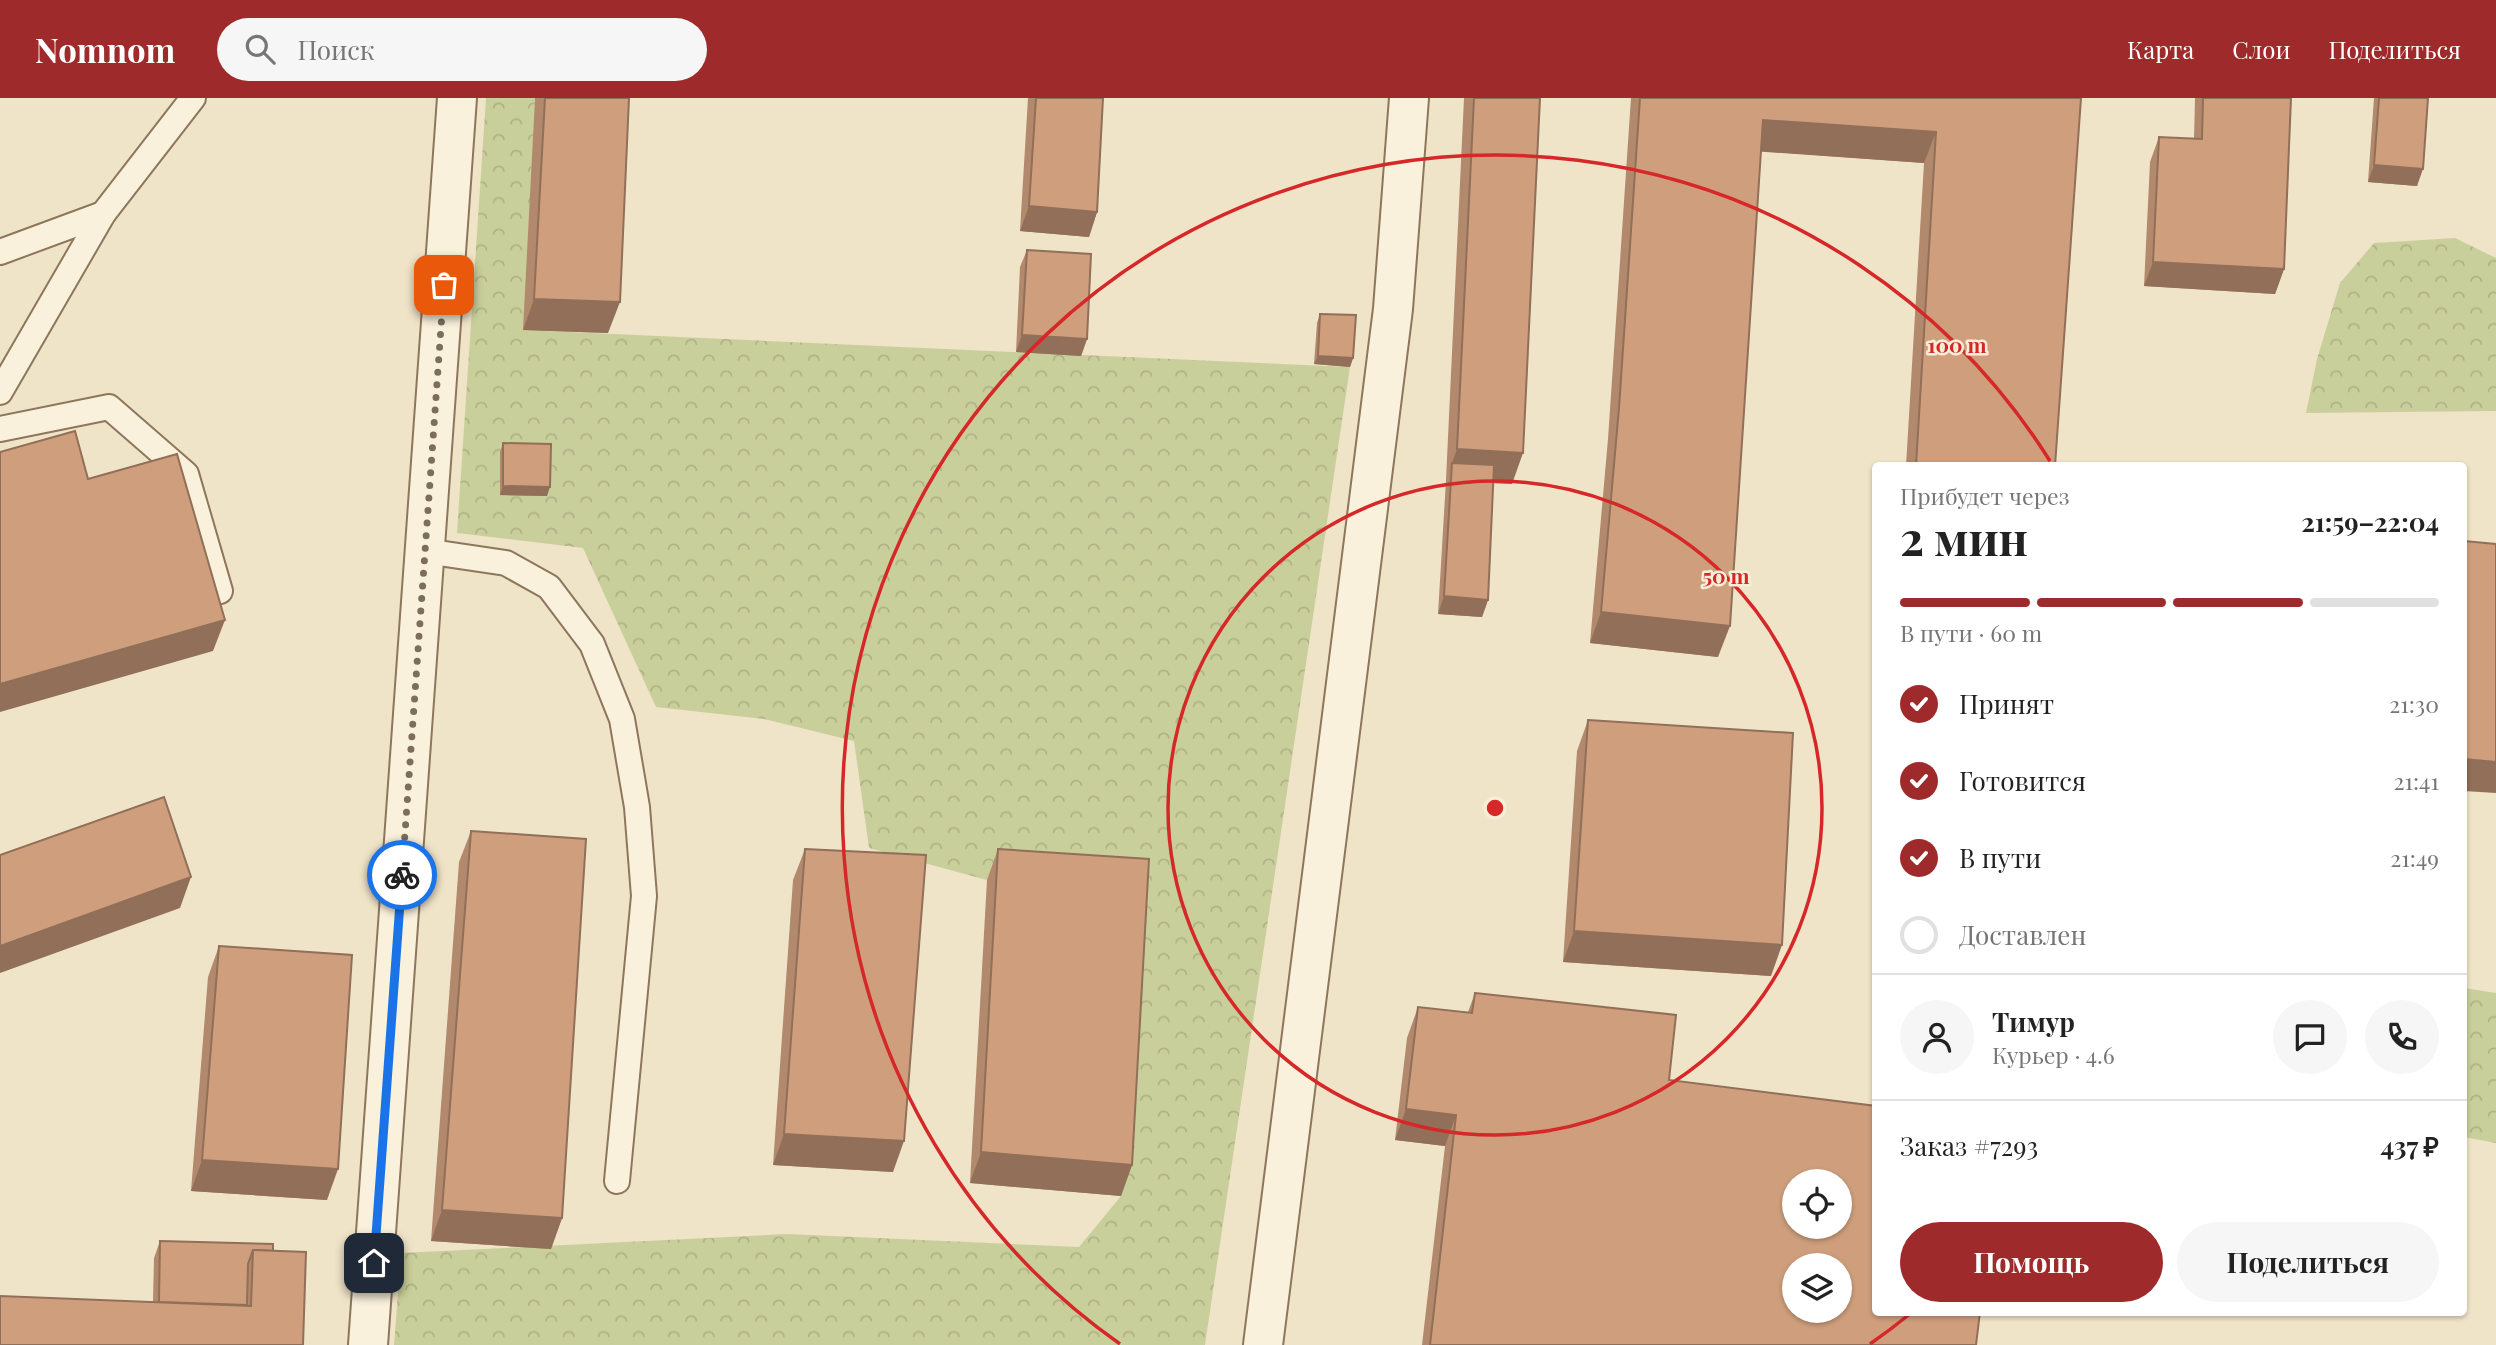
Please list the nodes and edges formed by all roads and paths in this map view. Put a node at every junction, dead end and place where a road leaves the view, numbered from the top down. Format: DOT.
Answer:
graph roads {
  1 [pos="193,98"];
  2 [pos="457,98"];
  3 [pos="1409,98"];
  4 [pos="103,214"];
  5 [pos="0,252"];
  6 [pos="0,392"];
  7 [pos="0,429"];
  8 [pos="425,551"];
  9 [pos="220,591"];
  10 [pos="617,1181"];
  11 [pos="368,1345"];
  12 [pos="1263,1345"];
  1 -- 4 [label="lane"];
  2 -- 8 [label="street"];
  3 -- 12 [label="street"];
  4 -- 5 [label="lane"];
  4 -- 6 [label="lane"];
  7 -- 9 [label="lane"];
  8 -- 10 [label="lane"];
  8 -- 11 [label="street"];
}
